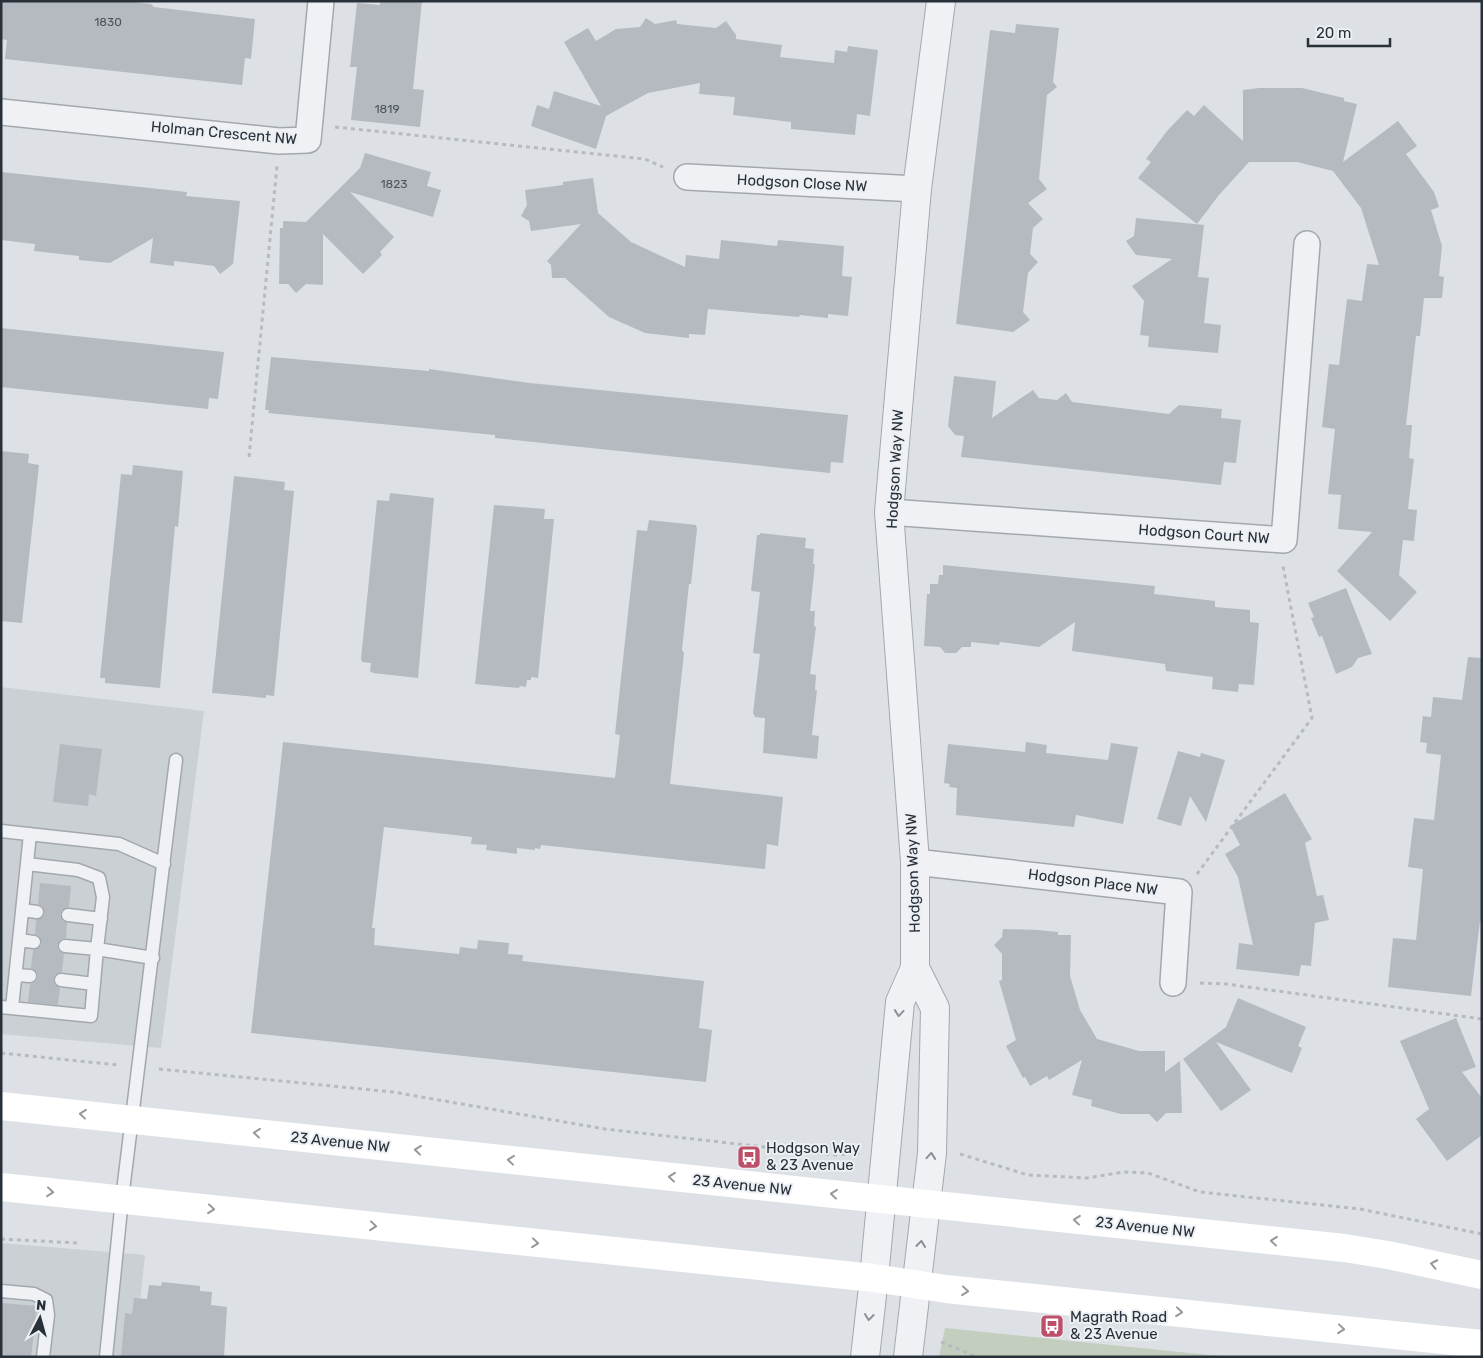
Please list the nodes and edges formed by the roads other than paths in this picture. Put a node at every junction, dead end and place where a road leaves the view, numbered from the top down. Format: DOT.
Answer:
graph roads {
  1 [pos="321,1"];
  2 [pos="941,1"];
  3 [pos="1,112"];
  4 [pos="687,177"];
  5 [pos="917,188"];
  6 [pos="1307,244"];
  7 [pos="889,512"];
  8 [pos="176,760"];
  9 [pos="1,831"];
  10 [pos="30,834"];
  11 [pos="916,862"];
  12 [pos="27,864"];
  13 [pos="164,864"];
  14 [pos="22,910"];
  15 [pos="37,912"];
  16 [pos="68,915"];
  17 [pos="101,919"];
  18 [pos="19,940"];
  19 [pos="34,942"];
  20 [pos="65,946"];
  21 [pos="97,949"];
  22 [pos="153,958"];
  23 [pos="915,968"];
  24 [pos="16,974"];
  25 [pos="30,976"];
  26 [pos="61,980"];
  27 [pos="1173,983"];
  28 [pos="94,984"];
  29 [pos="7,1007"];
  30 [pos="1,1106"];
  31 [pos="132,1120"];
  32 [pos="1,1187"];
  33 [pos="122,1200"];
  34 [pos="882,1200"];
  35 [pos="926,1204"];
  36 [pos="1482,1275"];
  37 [pos="874,1278"];
  38 [pos="917,1284"];
  39 [pos="1,1291"];
  40 [pos="1482,1344"];
  41 [pos="43,1357"];
  42 [pos="106,1357"];
  43 [pos="865,1357"];
  44 [pos="908,1357"];
  1 -- 3 [label="street, Holman Crescent NW"];
  2 -- 5 [label="street, Hodgson Way NW"];
  4 -- 5 [label="street, Hodgson Close NW"];
  5 -- 7 [label="street, Hodgson Way NW"];
  6 -- 7 [label="street, Hodgson Court NW"];
  7 -- 11 [label="street, Hodgson Way NW"];
  8 -- 13 [label="lane"];
  9 -- 10 [label="lane"];
  10 -- 12 [label="lane"];
  10 -- 13 [label="lane"];
  11 -- 23 [label="street, Hodgson Way NW"];
  11 -- 27 [label="street, Hodgson Place NW"];
  12 -- 14 [label="lane"];
  12 -- 17 [label="lane"];
  13 -- 22 [label="lane"];
  14 -- 15 [label="lane"];
  14 -- 18 [label="lane"];
  16 -- 17 [label="lane"];
  17 -- 21 [label="lane"];
  18 -- 19 [label="lane"];
  18 -- 24 [label="lane"];
  20 -- 21 [label="lane"];
  21 -- 22 [label="lane"];
  21 -- 28 [label="lane"];
  22 -- 31 [label="lane"];
  23 -- 34 [label="street, Hodgson Way NW, one-way"];
  35 -- 23 [label="street, Hodgson Way NW, one-way"];
  24 -- 25 [label="lane"];
  24 -- 29 [label="lane"];
  26 -- 28 [label="lane"];
  28 -- 29 [label="lane"];
  31 -- 30 [label="main road, 23 Avenue NW, one-way"];
  31 -- 33 [label="lane"];
  34 -- 31 [label="main road, 23 Avenue NW, one-way"];
  32 -- 33 [label="main road, one-way"];
  33 -- 37 [label="main road, one-way"];
  33 -- 42 [label="lane"];
  34 -- 35 [label="main road, 23 Avenue NW"];
  34 -- 37 [label="street, Hodgson Way NW"];
  36 -- 35 [label="main road, 23 Avenue NW, one-way"];
  38 -- 35 [label="street, Hodgson Way NW, one-way"];
  37 -- 38 [label="main road"];
  37 -- 43 [label="street, Hodgson Way NW, one-way"];
  38 -- 40 [label="main road, one-way"];
  38 -- 44 [label="street, Hodgson Way NW"];
  39 -- 41 [label="lane"];
}
